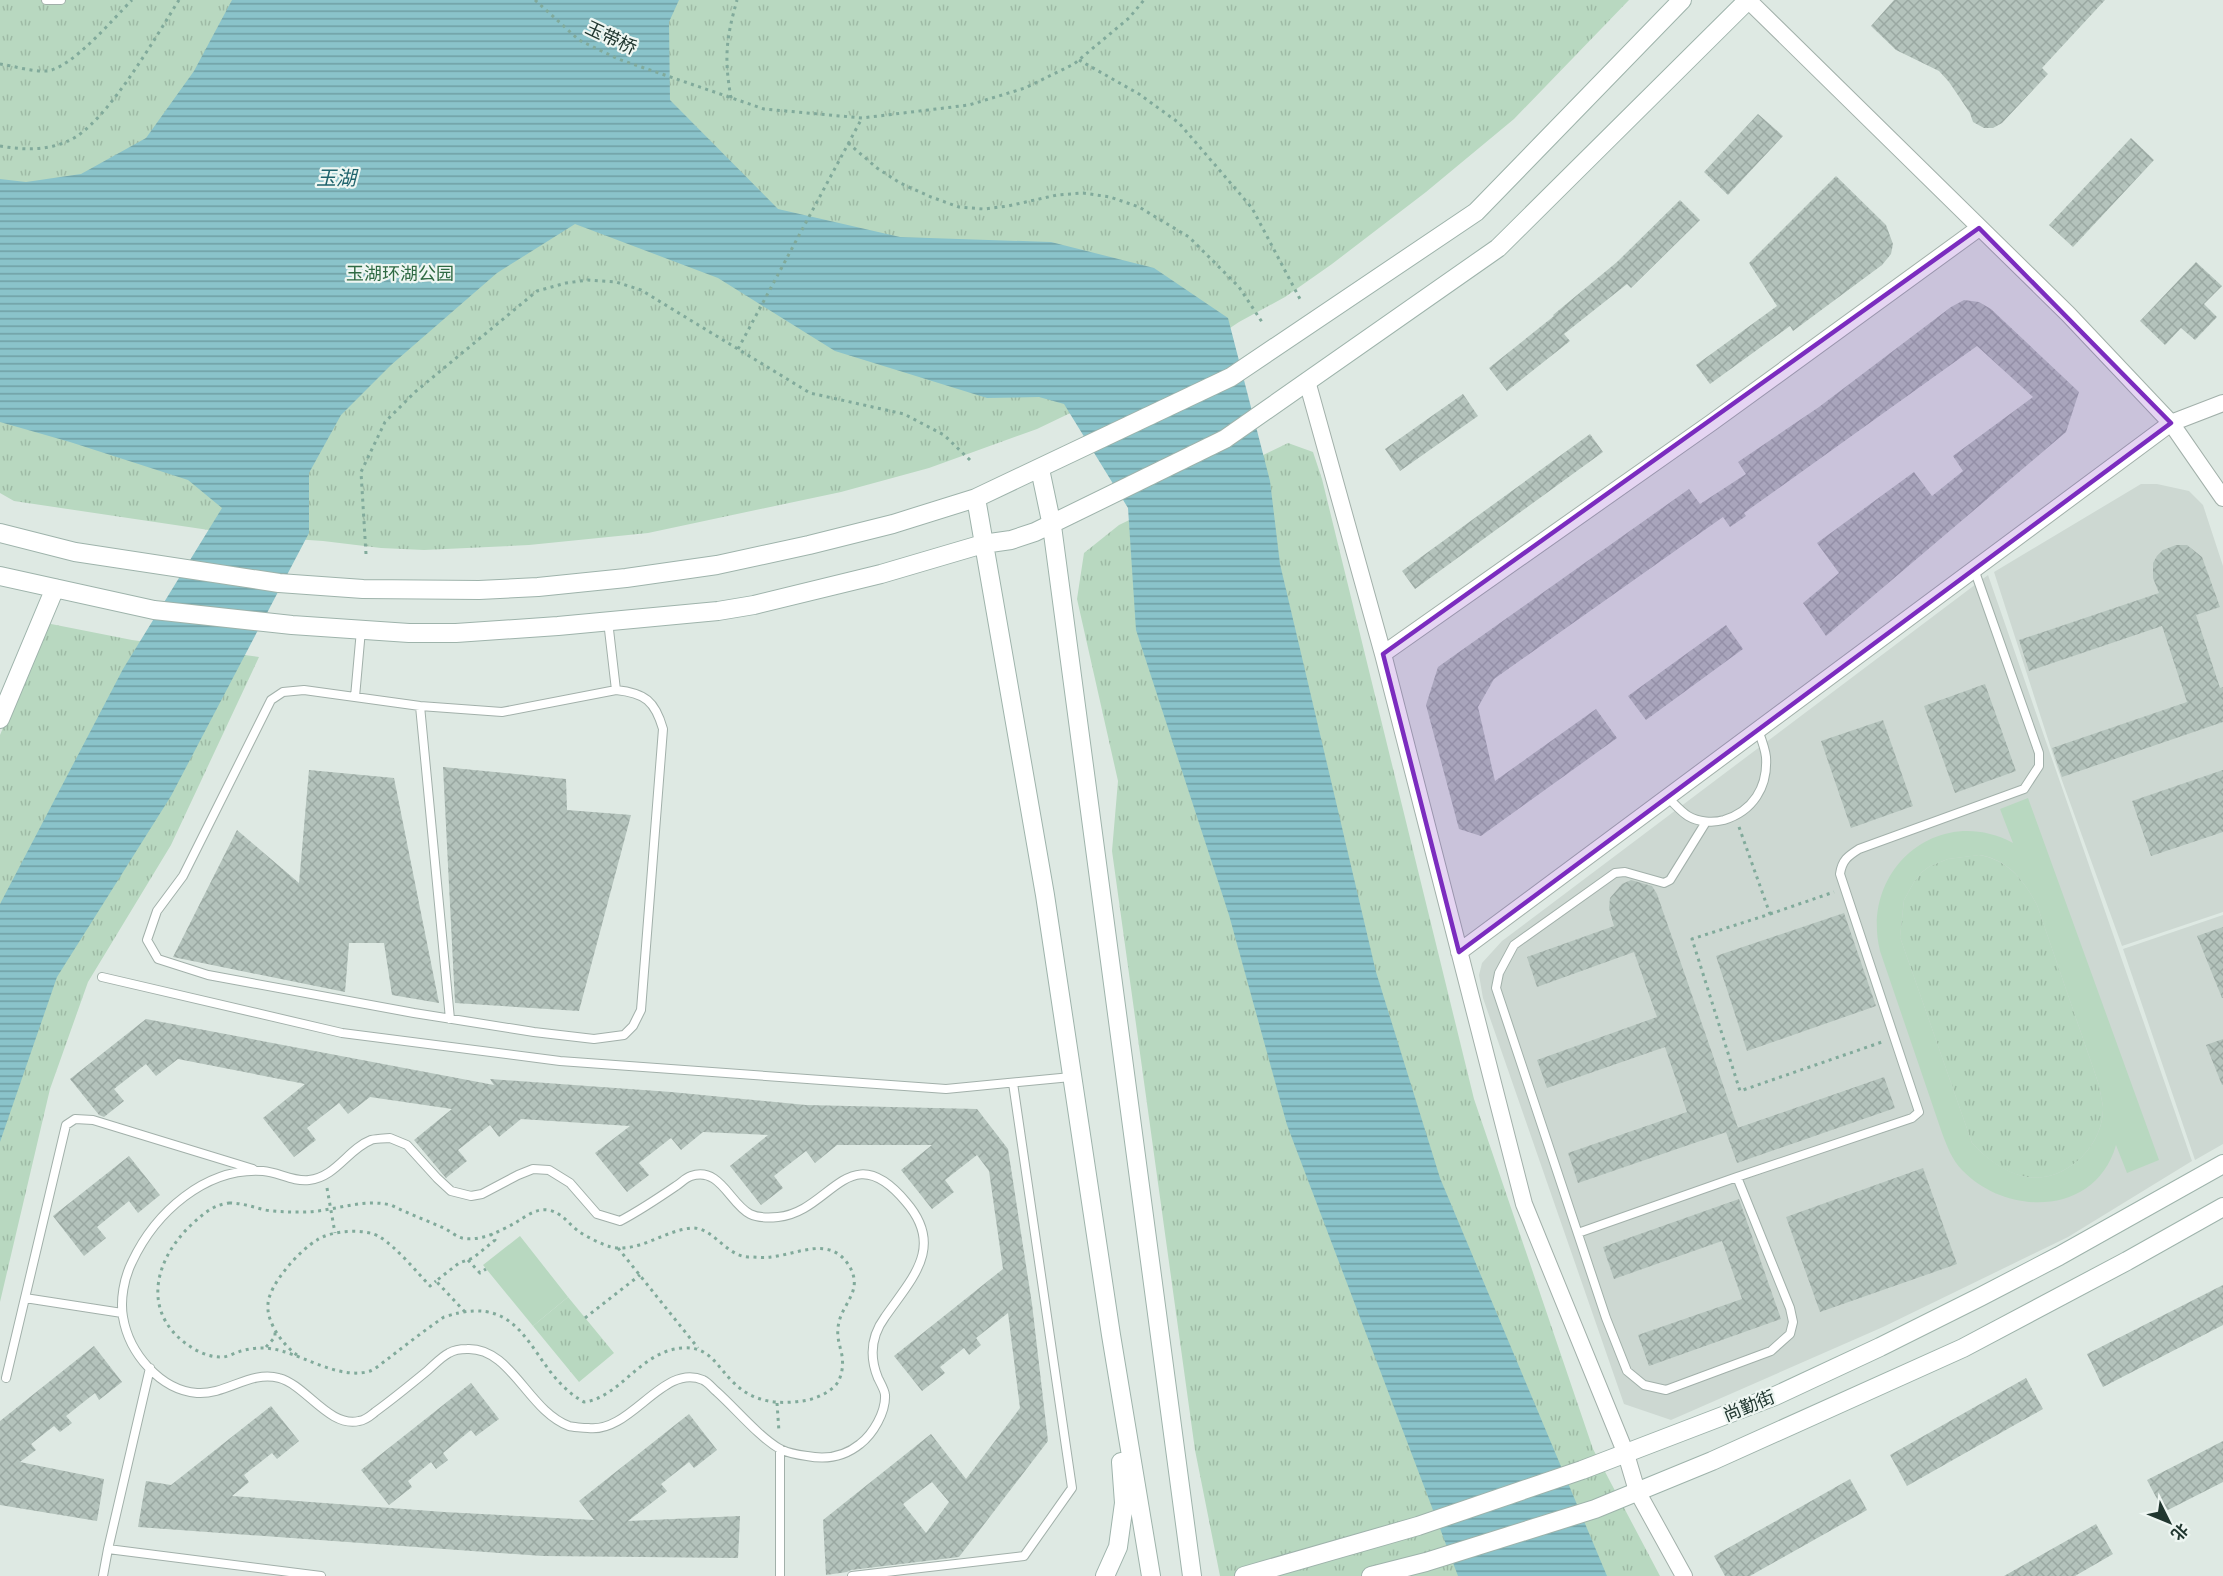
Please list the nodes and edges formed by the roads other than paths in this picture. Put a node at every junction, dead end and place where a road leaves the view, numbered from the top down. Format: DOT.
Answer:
graph roads {
  1 [pos="46,0"];
  2 [pos="61,0"];
  3 [pos="1682,0"];
  4 [pos="1748,0"];
  5 [pos="1979,228"];
  6 [pos="1307,381"];
  7 [pos="2223,403"];
  8 [pos="2171,423"];
  9 [pos="1041,469"];
  10 [pos="976,498"];
  11 [pos="2223,498"];
  12 [pos="1052,526"];
  13 [pos="0,533"];
  14 [pos="983,544"];
  15 [pos="1974,569"];
  16 [pos="0,576"];
  17 [pos="55,588"];
  18 [pos="608,621"];
  19 [pos="361,630"];
  20 [pos="1383,654"];
  21 [pos="616,690"];
  22 [pos="355,697"];
  23 [pos="420,706"];
  24 [pos="0,719"];
  25 [pos="1758,730"];
  26 [pos="1667,797"];
  27 [pos="1706,822"];
  28 [pos="1459,952"];
  29 [pos="102,977"];
  30 [pos="450,1019"];
  31 [pos="1071,1077"];
  32 [pos="1013,1083"];
  33 [pos="2223,1164"];
  34 [pos="256,1170"];
  35 [pos="1737,1177"];
  36 [pos="2223,1207"];
  37 [pos="1578,1233"];
  38 [pos="25,1298"];
  39 [pos="122,1312"];
  40 [pos="1111,1335"];
  41 [pos="150,1368"];
  42 [pos="6,1378"];
  43 [pos="780,1449"];
  44 [pos="1626,1454"];
  45 [pos="1637,1491"];
  46 [pos="108,1549"];
  47 [pos="103,1576"];
  48 [pos="321,1576"];
  49 [pos="780,1576"];
  50 [pos="852,1576"];
  51 [pos="1105,1576"];
  52 [pos="1150,1576"];
  53 [pos="1192,1576"];
  54 [pos="1244,1576"];
  55 [pos="1371,1576"];
  56 [pos="1684,1576"];
  1 -- 2 [label="lane"];
  3 -- 9 [label="main road"];
  4 -- 5 [label="street"];
  4 -- 6 [label="main road"];
  5 -- 8 [label="street"];
  5 -- 20 [label="street"];
  6 -- 12 [label="main road"];
  6 -- 20 [label="street"];
  7 -- 8 [label="street"];
  8 -- 11 [label="street"];
  8 -- 15 [label="street"];
  9 -- 10 [label="main road"];
  9 -- 12 [label="main road"];
  10 -- 13 [label="main road"];
  10 -- 14 [label="main road"];
  12 -- 14 [label="main road"];
  12 -- 53 [label="main road"];
  14 -- 18 [label="main road"];
  14 -- 31 [label="main road"];
  15 -- 25 [label="street"];
  15 -- 35 [label="lane"];
  16 -- 17 [label="main road"];
  17 -- 19 [label="main road"];
  17 -- 24 [label="main road"];
  18 -- 19 [label="main road"];
  18 -- 21 [label="lane"];
  19 -- 22 [label="lane"];
  20 -- 28 [label="street"];
  21 -- 23 [label="lane"];
  21 -- 30 [label="lane"];
  22 -- 23 [label="lane"];
  22 -- 30 [label="lane"];
  23 -- 30 [label="lane"];
  25 -- 26 [label="street"];
  25 -- 27 [label="lane"];
  26 -- 27 [label="lane"];
  26 -- 28 [label="street"];
  27 -- 37 [label="lane"];
  28 -- 44 [label="street"];
  29 -- 32 [label="lane"];
  31 -- 32 [label="lane"];
  31 -- 40 [label="main road"];
  32 -- 50 [label="lane"];
  33 -- 44 [label="main road, 尚勤街"];
  34 -- 38 [label="lane"];
  34 -- 39 [label="lane"];
  34 -- 43 [label="lane"];
  35 -- 37 [label="lane"];
  35 -- 37 [label="lane"];
  36 -- 45 [label="main road, 尚勤街"];
  38 -- 39 [label="lane"];
  38 -- 42 [label="lane"];
  39 -- 41 [label="lane"];
  40 -- 51 [label="main road"];
  40 -- 52 [label="main road"];
  41 -- 43 [label="lane"];
  41 -- 46 [label="lane"];
  43 -- 49 [label="lane"];
  44 -- 45 [label="street"];
  44 -- 54 [label="main road, 尚勤街"];
  45 -- 55 [label="main road, 尚勤街"];
  45 -- 56 [label="street"];
  46 -- 47 [label="lane"];
  46 -- 48 [label="lane"];
}
